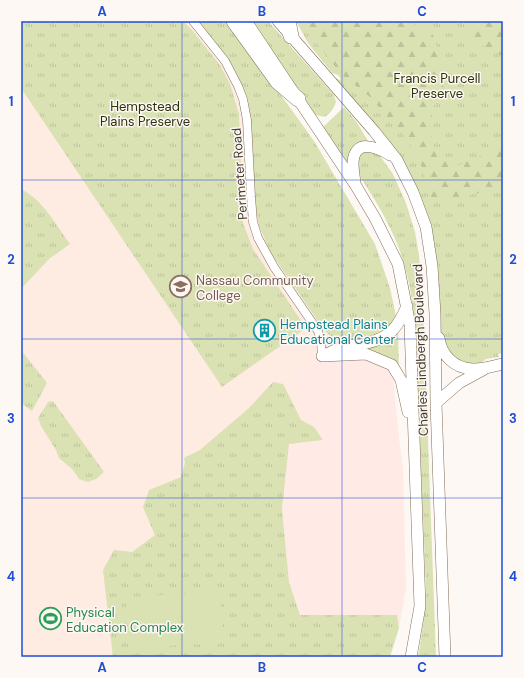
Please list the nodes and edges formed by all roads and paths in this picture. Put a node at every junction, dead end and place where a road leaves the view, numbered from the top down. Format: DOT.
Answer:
graph roads {
  1 [pos="193,21"];
  2 [pos="234,21"];
  3 [pos="246,21"];
  4 [pos="278,21"];
  5 [pos="288,21"];
  6 [pos="291,36"];
  7 [pos="298,99"];
  8 [pos="397,160"];
  9 [pos="356,186"];
  10 [pos="407,306"];
  11 [pos="435,314"];
  12 [pos="322,356"];
  13 [pos="503,364"];
  14 [pos="486,368"];
  15 [pos="436,403"];
  16 [pos="414,443"];
  17 [pos="411,657"];
  18 [pos="445,657"];
  1 -- 12 [label="street, Perimeter Road"];
  2 -- 7 [label="highway"];
  3 -- 7 [label="main road, Charles Lindbergh Boulevard"];
  4 -- 6 [label="main road, Charles Lindbergh Boulevard"];
  5 -- 6 [label="highway"];
  6 -- 8 [label="main road, Charles Lindbergh Boulevard"];
  7 -- 9 [label="main road, Charles Lindbergh Boulevard"];
  8 -- 9 [label="main road"];
  8 -- 11 [label="main road, Charles Lindbergh Boulevard"];
  9 -- 10 [label="main road, Charles Lindbergh Boulevard"];
  10 -- 12 [label="main road"];
  10 -- 16 [label="main road, Charles Lindbergh Boulevard"];
  11 -- 14 [label="main road"];
  11 -- 15 [label="main road, Charles Lindbergh Boulevard"];
  12 -- 16 [label="main road"];
  13 -- 14 [label="main road"];
  14 -- 15 [label="main road"];
  15 -- 18 [label="main road, Charles Lindbergh Boulevard"];
  16 -- 17 [label="main road, Charles Lindbergh Boulevard"];
}
